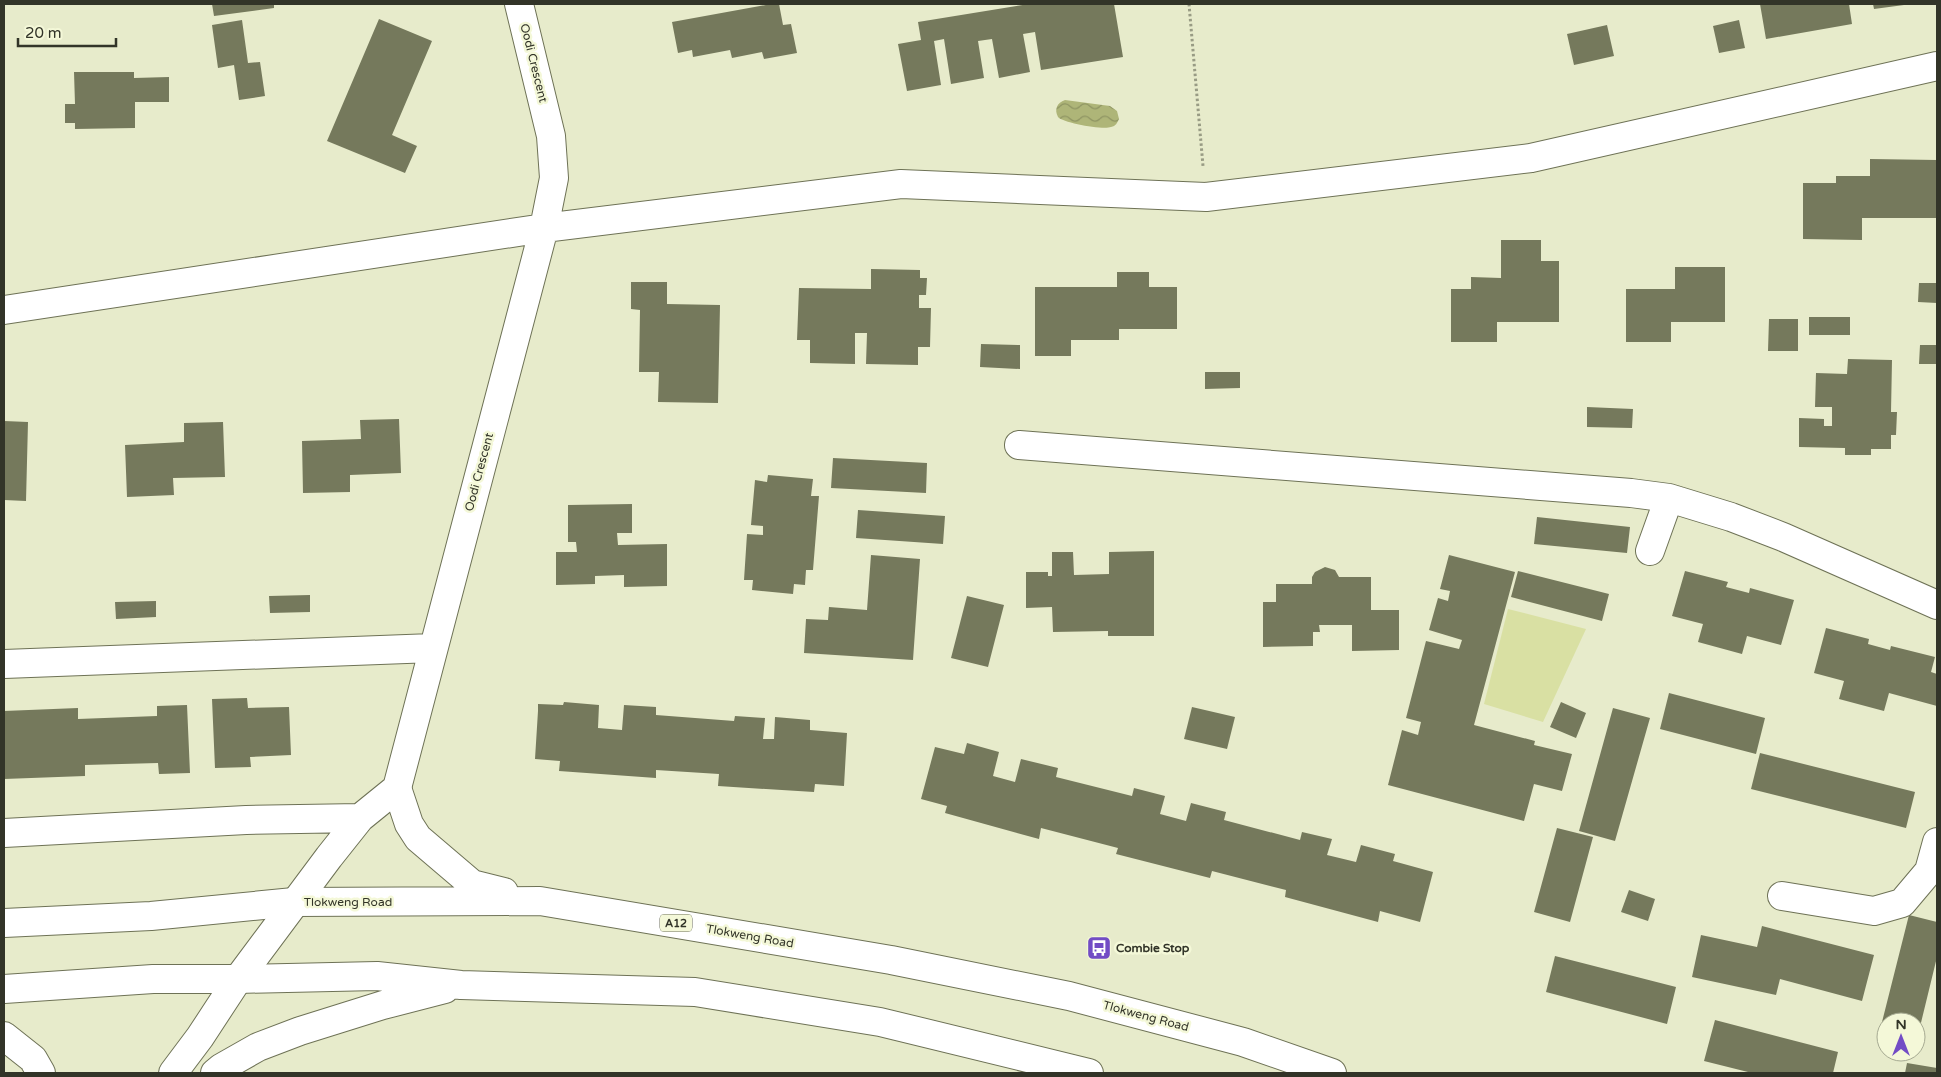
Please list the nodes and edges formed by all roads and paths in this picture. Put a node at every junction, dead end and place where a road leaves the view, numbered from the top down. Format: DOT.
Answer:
graph roads {
  1 [pos="519,4"];
  2 [pos="1189,4"];
  3 [pos="1937,66"];
  4 [pos="1206,197"];
  5 [pos="544,228"];
  6 [pos="4,310"];
  7 [pos="1019,445"];
  8 [pos="1669,498"];
  9 [pos="1650,551"];
  10 [pos="1937,605"];
  11 [pos="433,648"];
  12 [pos="4,664"];
  13 [pos="397,788"];
  14 [pos="360,818"];
  15 [pos="4,833"];
  16 [pos="1937,842"];
  17 [pos="1782,896"];
  18 [pos="540,900"];
  19 [pos="294,902"];
  20 [pos="4,923"];
  21 [pos="238,979"];
  22 [pos="461,985"];
  23 [pos="4,989"];
  24 [pos="4,1036"];
  25 [pos="41,1073"];
  26 [pos="174,1073"];
  27 [pos="215,1073"];
  28 [pos="1090,1073"];
  29 [pos="1332,1073"];
  1 -- 5 [label="street, Oodi Crescent"];
  2 -- 4 [label="path"];
  3 -- 4 [label="street"];
  4 -- 5 [label="street"];
  5 -- 6 [label="street"];
  5 -- 11 [label="street, Oodi Crescent"];
  7 -- 8 [label="street"];
  8 -- 9 [label="street"];
  8 -- 10 [label="street"];
  11 -- 12 [label="street"];
  11 -- 13 [label="street, Oodi Crescent"];
  13 -- 14 [label="street"];
  13 -- 18 [label="street"];
  14 -- 15 [label="street"];
  14 -- 19 [label="street"];
  16 -- 17 [label="street"];
  18 -- 19 [label="street, Tlokweng Road / A12"];
  18 -- 29 [label="street, Tlokweng Road / A12"];
  19 -- 20 [label="street, Tlokweng Road / A12"];
  19 -- 21 [label="street"];
  21 -- 22 [label="street"];
  21 -- 23 [label="street"];
  21 -- 26 [label="street"];
  22 -- 27 [label="street"];
  22 -- 28 [label="street"];
  24 -- 25 [label="street"];
}
